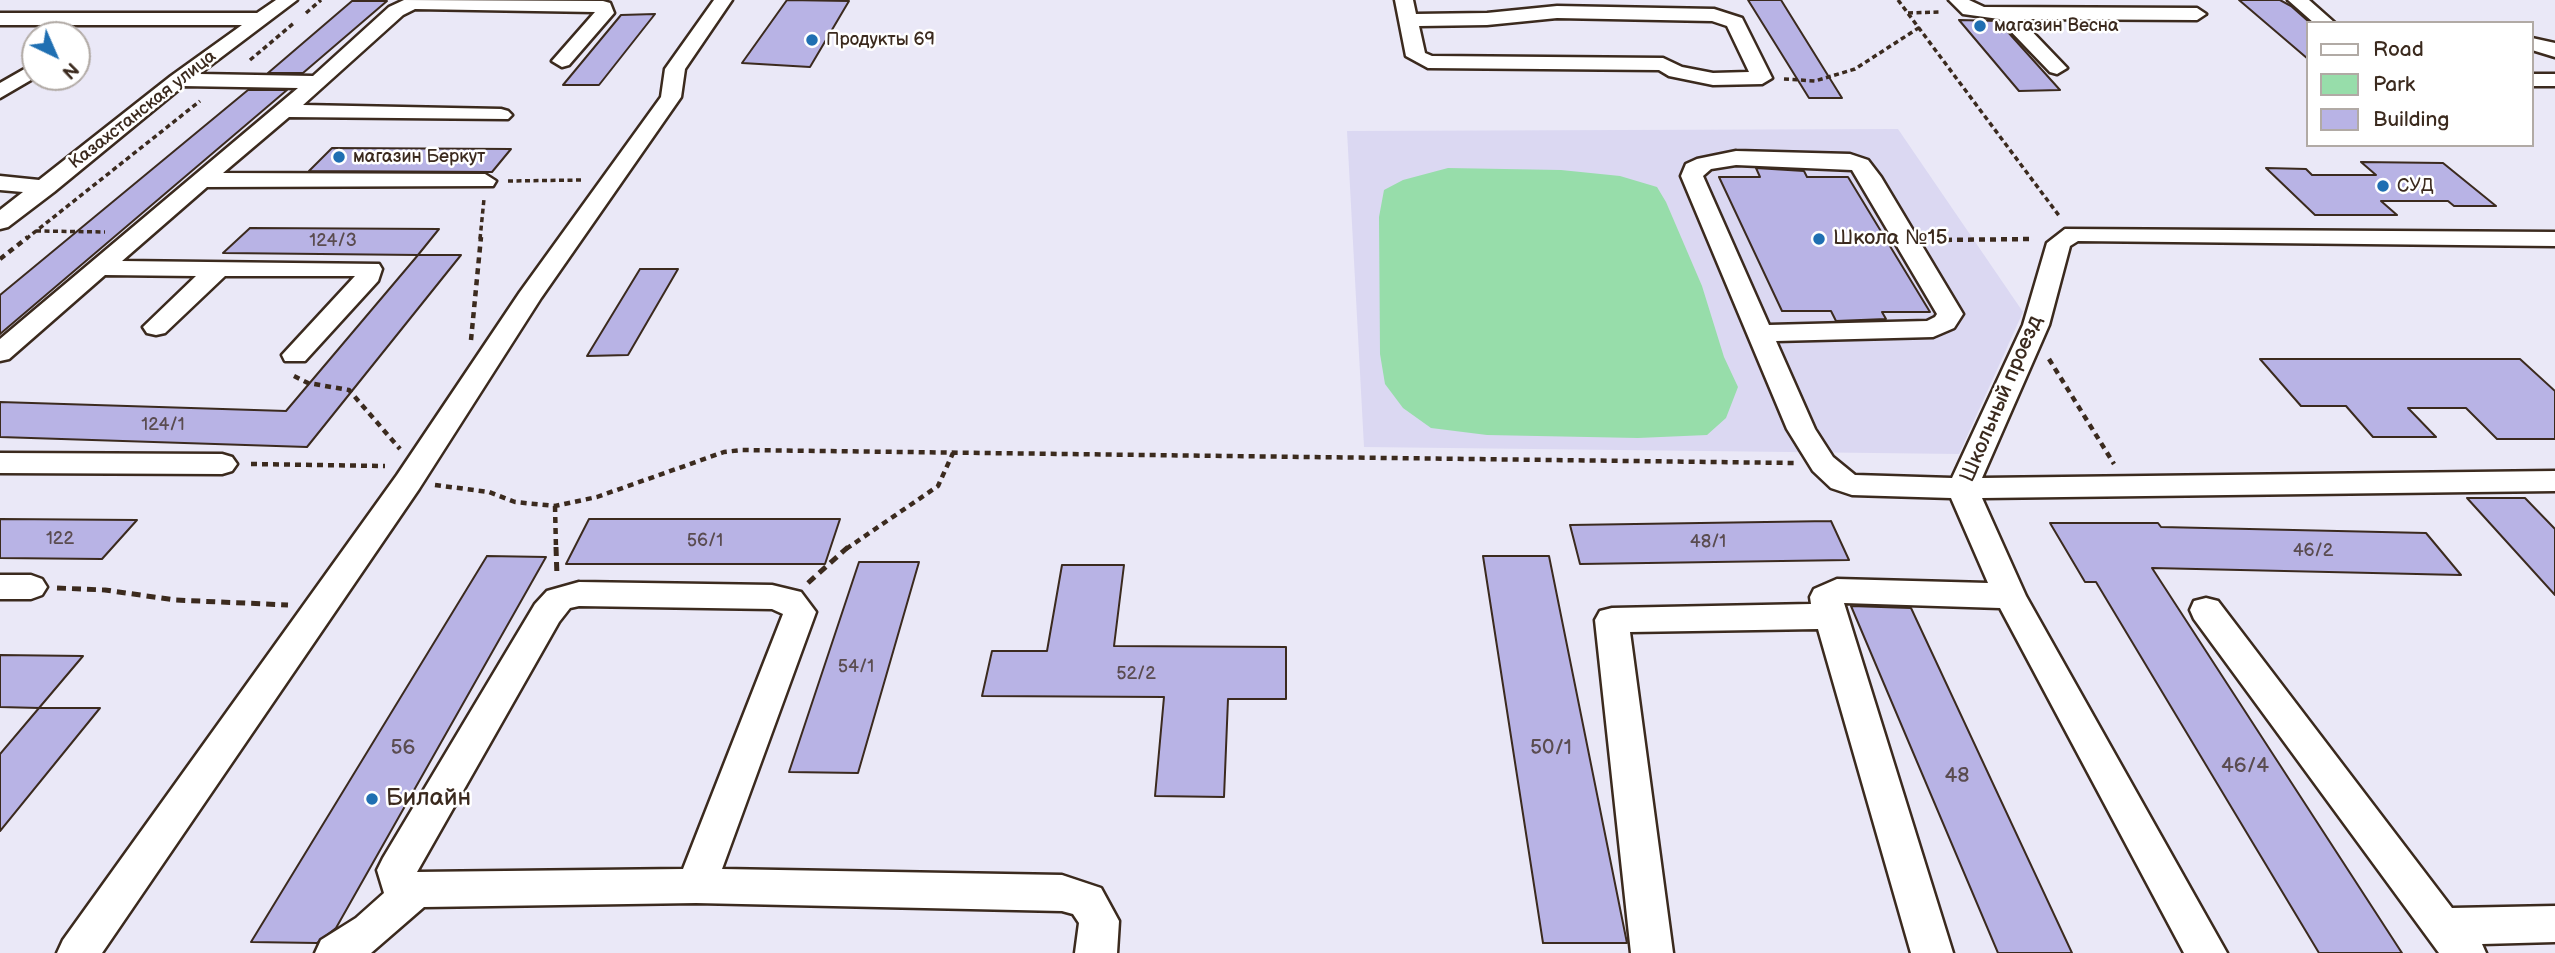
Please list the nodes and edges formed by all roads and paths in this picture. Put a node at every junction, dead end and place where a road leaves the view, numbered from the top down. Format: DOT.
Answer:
graph roads {
  1 [pos="288,0"];
  2 [pos="321,0"];
  3 [pos="723,0"];
  4 [pos="1404,0"];
  5 [pos="1898,0"];
  6 [pos="1958,0"];
  7 [pos="2297,0"];
  8 [pos="2004,13"];
  9 [pos="2197,14"];
  10 [pos="0,19"];
  11 [pos="109,19"];
  12 [pos="263,19"];
  13 [pos="1408,20"];
  14 [pos="2323,21"];
  15 [pos="1920,27"];
  16 [pos="91,31"];
  17 [pos="2534,44"];
  18 [pos="2555,51"];
  19 [pos="562,61"];
  20 [pos="2057,68"];
  21 [pos="21,78"];
  22 [pos="1762,78"];
  23 [pos="229,79"];
  24 [pos="2534,79"];
  25 [pos="178,80"];
  26 [pos="2555,80"];
  27 [pos="318,82"];
  28 [pos="0,92"];
  29 [pos="282,111"];
  30 [pos="500,114"];
  31 [pos="201,180"];
  32 [pos="612,180"];
  33 [pos="485,181"];
  34 [pos="0,183"];
  35 [pos="46,187"];
  36 [pos="0,222"];
  37 [pos="35,231"];
  38 [pos="137,233"];
  39 [pos="2066,239"];
  40 [pos="1908,240"];
  41 [pos="2552,242"];
  42 [pos="0,259"];
  43 [pos="220,267"];
  44 [pos="97,268"];
  45 [pos="2036,325"];
  46 [pos="156,327"];
  47 [pos="1761,333"];
  48 [pos="0,353"];
  49 [pos="295,355"];
  50 [pos="467,390"];
  51 [pos="953,453"];
  52 [pos="0,463"];
  53 [pos="222,464"];
  54 [pos="1823,464"];
  55 [pos="2104,468"];
  56 [pos="413,474"];
  57 [pos="2549,487"];
  58 [pos="1962,488"];
  59 [pos="555,506"];
  60 [pos="16,587"];
  61 [pos="2010,596"];
  62 [pos="559,598"];
  63 [pos="789,600"];
  64 [pos="321,607"];
  65 [pos="2206,610"];
  66 [pos="1832,616"];
  67 [pos="696,886"];
  68 [pos="416,890"];
  69 [pos="2555,924"];
  70 [pos="2454,940"];
  71 [pos="78,953"];
  72 [pos="336,953"];
  73 [pos="1096,953"];
  74 [pos="1652,953"];
  75 [pos="1931,953"];
  76 [pos="2206,953"];
  1 -- 12 [label="street, Казахстанская улица"];
  2 -- 23 [label="path"];
  3 -- 32 [label="street"];
  4 -- 13 [label="street"];
  5 -- 15 [label="path"];
  6 -- 8 [label="street"];
  7 -- 14 [label="street"];
  8 -- 9 [label="street"];
  8 -- 20 [label="street"];
  10 -- 11 [label="street"];
  11 -- 12 [label="street"];
  11 -- 16 [label="street"];
  12 -- 25 [label="street, Казахстанская улица"];
  13 -- 22 [label="street"];
  13 -- 22 [label="street"];
  15 -- 22 [label="path"];
  15 -- 39 [label="path"];
  17 -- 18 [label="street"];
  19 -- 27 [label="street"];
  21 -- 28 [label="street"];
  23 -- 25 [label="street"];
  23 -- 27 [label="street"];
  23 -- 37 [label="path"];
  24 -- 26 [label="street"];
  25 -- 35 [label="street, Казахстанская улица"];
  27 -- 29 [label="street"];
  29 -- 30 [label="street"];
  29 -- 31 [label="street"];
  31 -- 33 [label="street"];
  31 -- 38 [label="street"];
  32 -- 33 [label="path"];
  32 -- 50 [label="street"];
  33 -- 50 [label="path"];
  34 -- 35 [label="street"];
  35 -- 36 [label="street, Казахстанская улица"];
  37 -- 38 [label="path"];
  37 -- 42 [label="path"];
  38 -- 44 [label="street"];
  39 -- 40 [label="path"];
  39 -- 41 [label="street"];
  39 -- 45 [label="street, Школьный проезд"];
  40 -- 47 [label="street"];
  40 -- 47 [label="street"];
  43 -- 44 [label="street"];
  43 -- 46 [label="street"];
  43 -- 49 [label="street"];
  44 -- 48 [label="street"];
  45 -- 55 [label="path"];
  45 -- 58 [label="street, Школьный проезд"];
  47 -- 54 [label="street"];
  49 -- 56 [label="path"];
  50 -- 56 [label="street"];
  51 -- 54 [label="path"];
  51 -- 59 [label="path"];
  51 -- 63 [label="path"];
  52 -- 53 [label="street"];
  53 -- 56 [label="path"];
  54 -- 58 [label="street"];
  56 -- 59 [label="path"];
  56 -- 64 [label="street"];
  57 -- 58 [label="street"];
  58 -- 61 [label="street, Школьный проезд"];
  59 -- 62 [label="path"];
  60 -- 64 [label="path"];
  61 -- 66 [label="street"];
  61 -- 76 [label="street, Школьный проезд"];
  62 -- 63 [label="street"];
  62 -- 68 [label="street"];
  63 -- 67 [label="street"];
  64 -- 71 [label="street"];
  65 -- 70 [label="street"];
  66 -- 74 [label="street"];
  66 -- 75 [label="street"];
  67 -- 68 [label="street"];
  67 -- 73 [label="street"];
  68 -- 72 [label="street"];
  69 -- 70 [label="street"];
}
